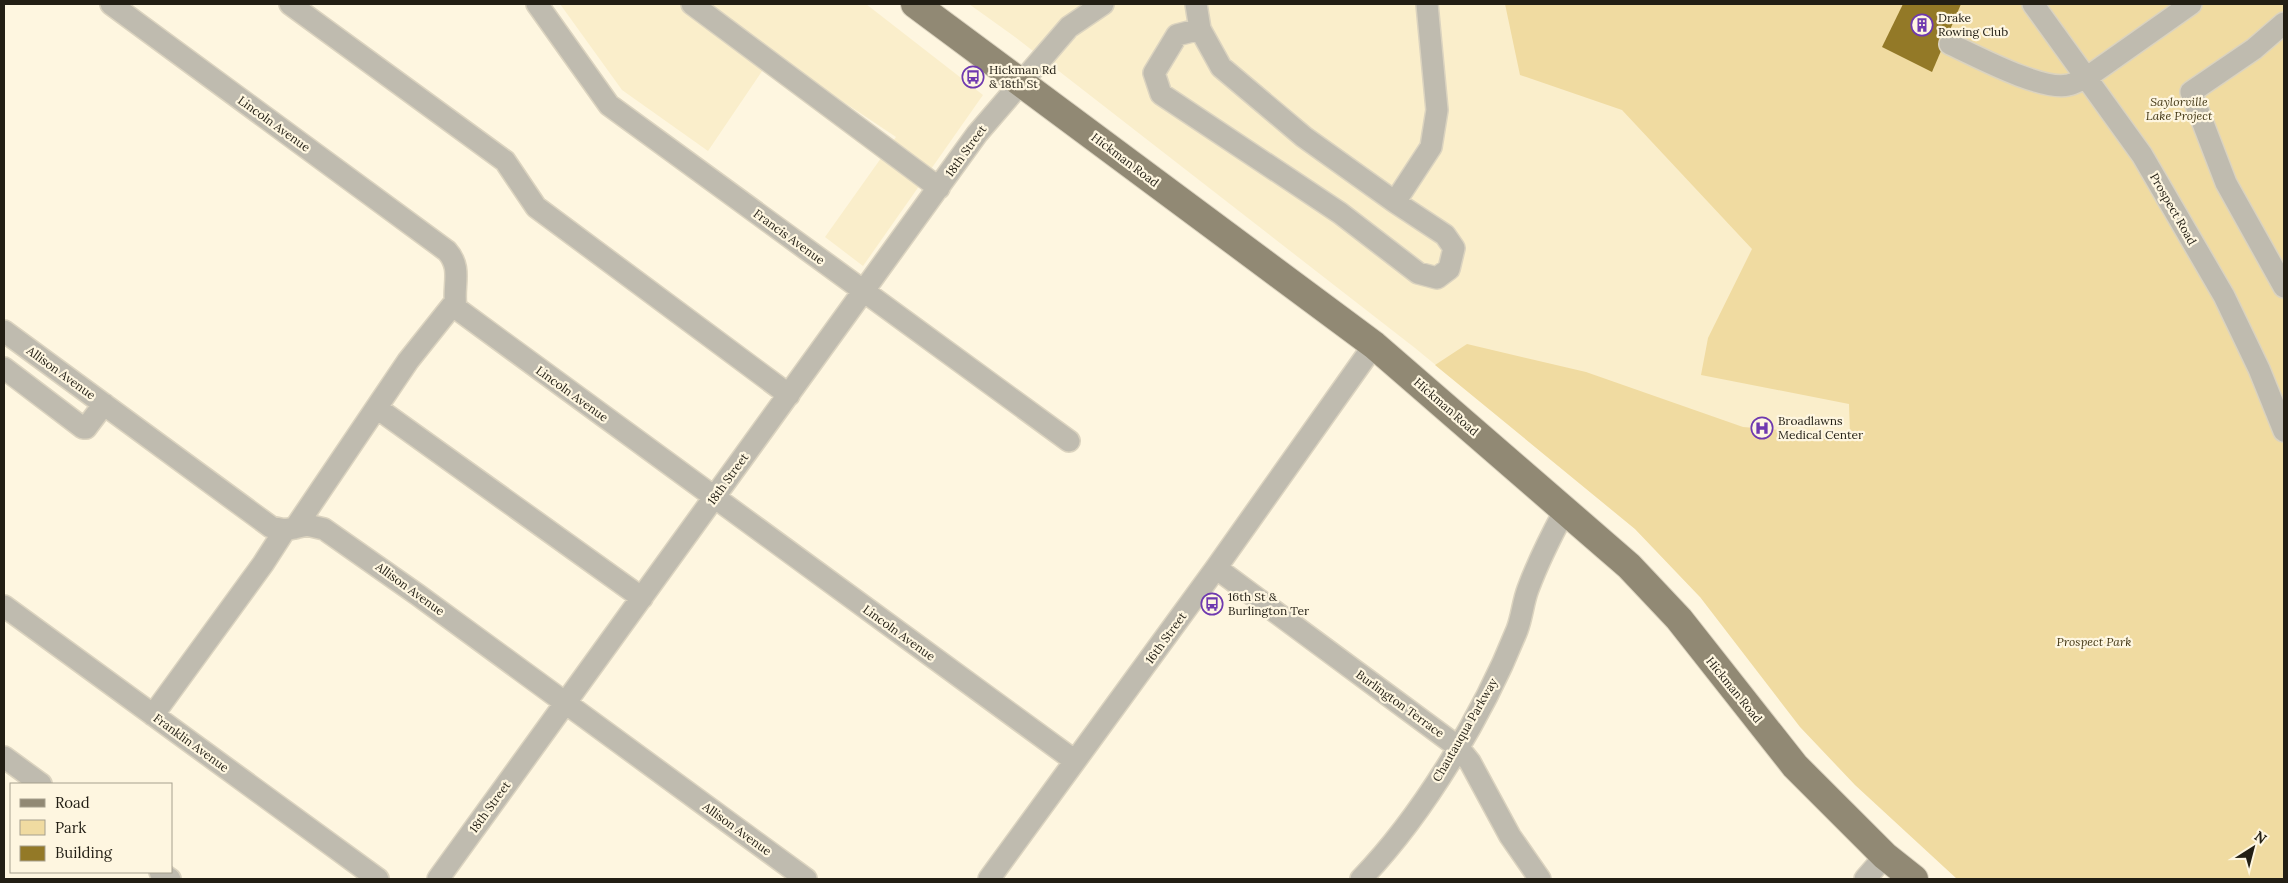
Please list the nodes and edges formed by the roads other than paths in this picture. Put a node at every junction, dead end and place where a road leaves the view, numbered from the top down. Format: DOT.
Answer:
graph roads {
  1 [pos="110,4"];
  2 [pos="290,4"];
  3 [pos="537,4"];
  4 [pos="692,4"];
  5 [pos="915,4"];
  6 [pos="1103,4"];
  7 [pos="1196,4"];
  8 [pos="1427,4"];
  9 [pos="2033,4"];
  10 [pos="2192,4"];
  11 [pos="2284,23"];
  12 [pos="1200,29"];
  13 [pos="1950,44"];
  14 [pos="2086,78"];
  15 [pos="1020,82"];
  16 [pos="939,188"];
  17 [pos="1394,202"];
  18 [pos="2284,287"];
  19 [pos="864,292"];
  20 [pos="454,302"];
  21 [pos="4,331"];
  22 [pos="1374,345"];
  23 [pos="4,368"];
  24 [pos="790,395"];
  25 [pos="104,404"];
  26 [pos="377,408"];
  27 [pos="2284,431"];
  28 [pos="1069,441"];
  29 [pos="714,498"];
  30 [pos="1565,510"];
  31 [pos="290,529"];
  32 [pos="1216,568"];
  33 [pos="642,598"];
  34 [pos="4,606"];
  35 [pos="566,703"];
  36 [pos="153,715"];
  37 [pos="1458,747"];
  38 [pos="4,757"];
  39 [pos="1076,761"];
  40 [pos="40,783"];
  41 [pos="1885,856"];
  42 [pos="378,879"];
  43 [pos="438,879"];
  44 [pos="806,879"];
  45 [pos="989,879"];
  46 [pos="1361,879"];
  47 [pos="1540,879"];
  48 [pos="1866,879"];
  49 [pos="1914,879"];
  1 -- 20 [label="street, Lincoln Avenue"];
  2 -- 24 [label="street"];
  3 -- 19 [label="street, Francis Avenue"];
  4 -- 16 [label="street"];
  5 -- 15 [label="main road, Hickman Road"];
  6 -- 15 [label="street, 18th Street"];
  7 -- 12 [label="street"];
  8 -- 17 [label="street"];
  9 -- 14 [label="street, Prospect Road"];
  10 -- 14 [label="street"];
  11 -- 18 [label="street"];
  12 -- 17 [label="street"];
  12 -- 17 [label="street"];
  13 -- 14 [label="street"];
  14 -- 27 [label="street, Prospect Road"];
  15 -- 16 [label="street, 18th Street"];
  15 -- 22 [label="main road, Hickman Road"];
  16 -- 19 [label="street, 18th Street"];
  19 -- 24 [label="street, 18th Street"];
  19 -- 28 [label="street, Francis Avenue"];
  20 -- 26 [label="street"];
  20 -- 29 [label="street, Lincoln Avenue"];
  21 -- 25 [label="street, Allison Avenue"];
  22 -- 30 [label="main road, Hickman Road"];
  22 -- 32 [label="street, 16th Street"];
  23 -- 25 [label="street"];
  24 -- 29 [label="street, 18th Street"];
  25 -- 31 [label="street, Allison Avenue"];
  26 -- 31 [label="street"];
  26 -- 33 [label="street"];
  29 -- 33 [label="street, 18th Street"];
  29 -- 39 [label="street, Lincoln Avenue"];
  30 -- 37 [label="street, Chautauqua Parkway"];
  30 -- 41 [label="main road, Hickman Road"];
  31 -- 35 [label="street, Allison Avenue"];
  31 -- 36 [label="street"];
  32 -- 37 [label="street, Burlington Terrace"];
  32 -- 39 [label="street, 16th Street"];
  33 -- 35 [label="street, 18th Street"];
  34 -- 36 [label="street, Franklin Avenue"];
  35 -- 43 [label="street, 18th Street"];
  35 -- 44 [label="street, Allison Avenue"];
  36 -- 42 [label="street, Franklin Avenue"];
  37 -- 46 [label="street, Chautauqua Parkway"];
  37 -- 47 [label="street, Burlington Terrace"];
  38 -- 40 [label="street"];
  39 -- 45 [label="street, 16th Street"];
  41 -- 48 [label="street"];
  41 -- 49 [label="main road, Hickman Road"];
}
